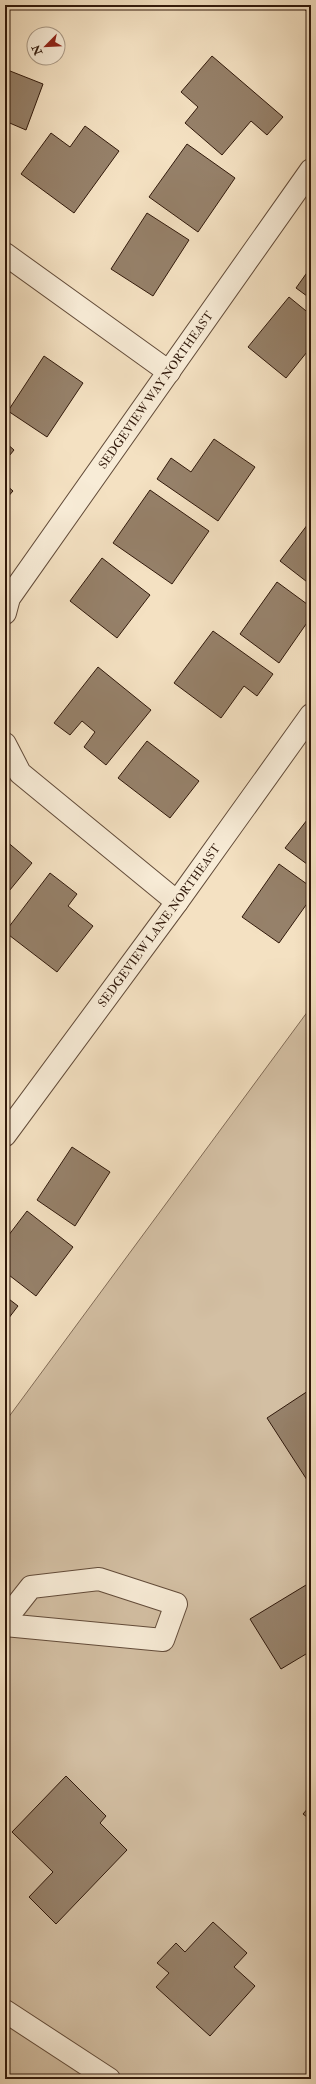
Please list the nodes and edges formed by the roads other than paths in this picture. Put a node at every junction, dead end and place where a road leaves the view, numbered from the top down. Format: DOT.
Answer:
graph roads {
  1 [pos="311,170"];
  2 [pos="5,254"];
  3 [pos="169,372"];
  4 [pos="5,613"];
  5 [pos="311,715"];
  6 [pos="5,744"];
  7 [pos="177,902"];
  8 [pos="5,1136"];
  9 [pos="5,1620"];
  10 [pos="5,1625"];
  11 [pos="5,2011"];
  12 [pos="109,2079"];
  1 -- 3 [label="street, SEDGEVIEW WAY NORTHEAST"];
  2 -- 3 [label="street"];
  3 -- 4 [label="street, SEDGEVIEW WAY NORTHEAST"];
  5 -- 7 [label="street, SEDGEVIEW LANE NORTHEAST"];
  6 -- 7 [label="street"];
  7 -- 8 [label="street, SEDGEVIEW LANE NORTHEAST"];
  9 -- 10 [label="street"];
  11 -- 12 [label="street"];
}
